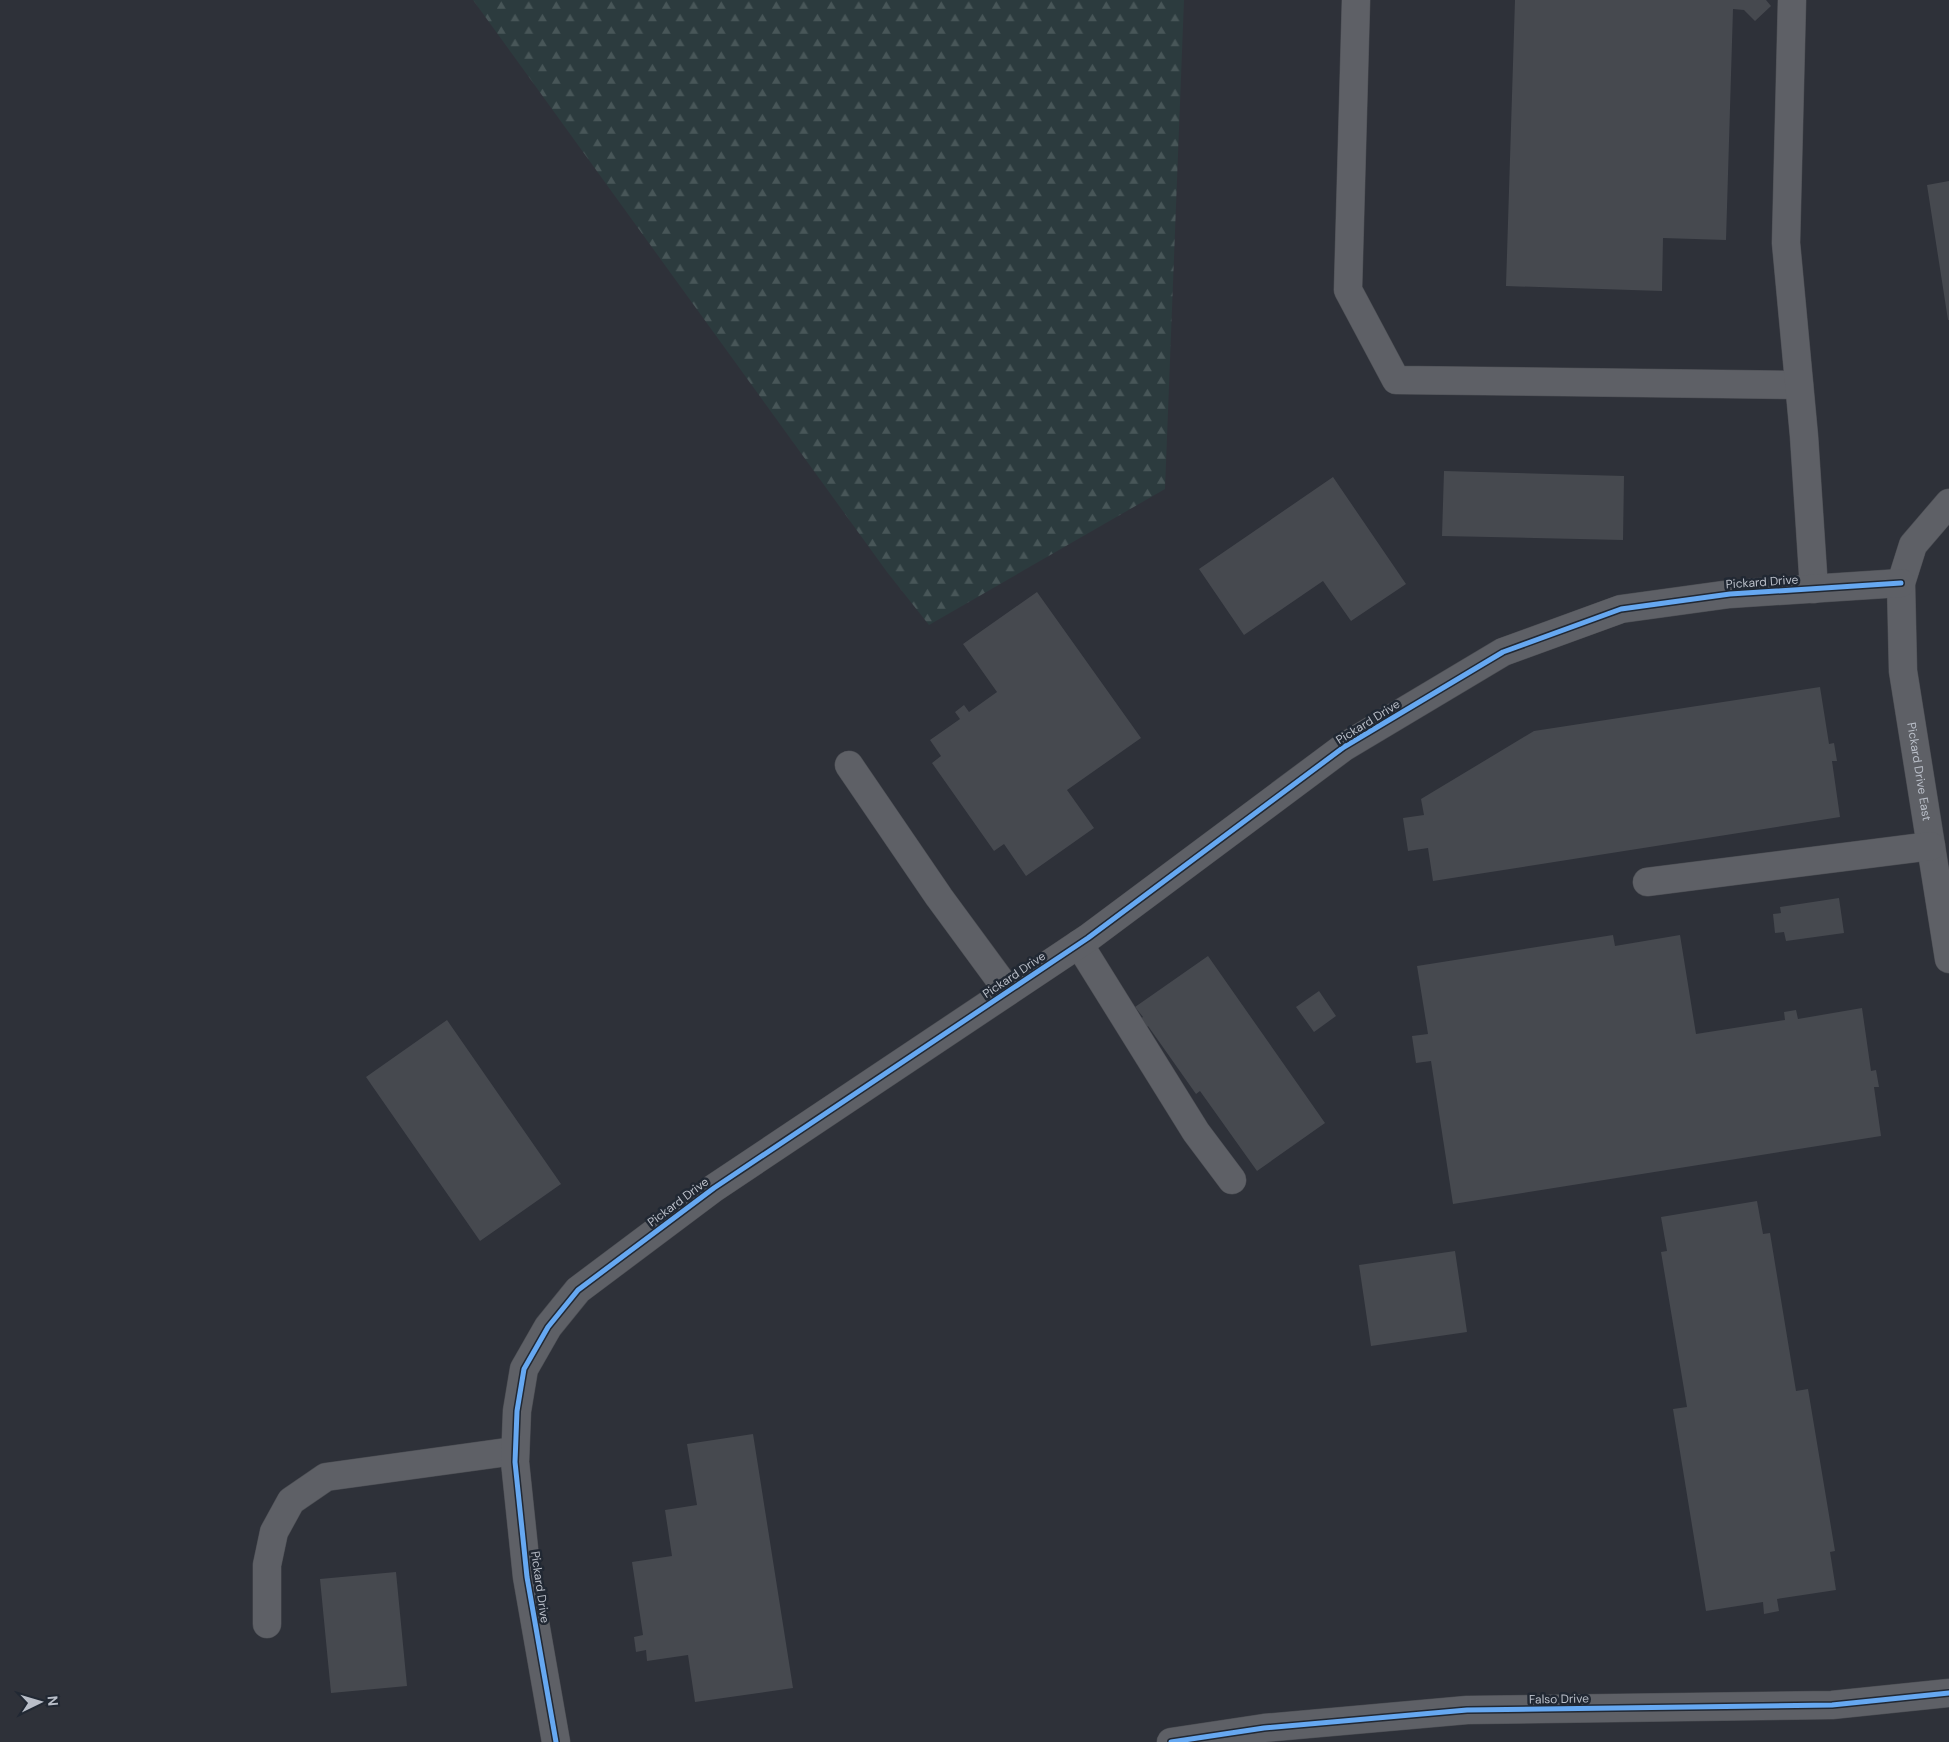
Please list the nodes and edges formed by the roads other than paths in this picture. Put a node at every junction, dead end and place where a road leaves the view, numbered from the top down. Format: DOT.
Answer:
graph roads {
  1 [pos="1356,0"];
  2 [pos="1792,0"];
  3 [pos="1799,385"];
  4 [pos="1949,504"];
  5 [pos="1901,583"];
  6 [pos="1814,589"];
  7 [pos="849,765"];
  8 [pos="1931,846"];
  9 [pos="1647,882"];
  10 [pos="1079,944"];
  11 [pos="1949,959"];
  12 [pos="1008,991"];
  13 [pos="1232,1180"];
  14 [pos="515,1451"];
  15 [pos="267,1624"];
  16 [pos="1949,1693"];
  17 [pos="554,1734"];
  18 [pos="1276,1735"];
  19 [pos="1171,1742"];
  1 -- 3 [label="street"];
  2 -- 3 [label="street"];
  3 -- 6 [label="street"];
  4 -- 5 [label="street"];
  5 -- 6 [label="street, Pickard Drive"];
  5 -- 8 [label="street, Pickard Drive East"];
  6 -- 10 [label="street, Pickard Drive"];
  7 -- 12 [label="street"];
  8 -- 9 [label="street"];
  8 -- 11 [label="street, Pickard Drive East"];
  10 -- 12 [label="street, Pickard Drive"];
  10 -- 13 [label="street"];
  12 -- 14 [label="street, Pickard Drive"];
  14 -- 15 [label="street"];
  14 -- 17 [label="street, Pickard Drive"];
  16 -- 18 [label="street, Falso Drive"];
  18 -- 19 [label="street, Falso Drive"];
}
